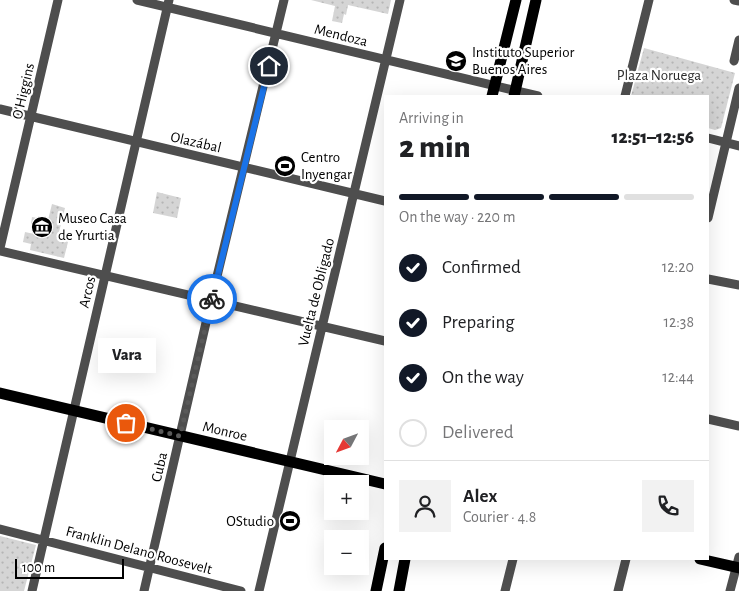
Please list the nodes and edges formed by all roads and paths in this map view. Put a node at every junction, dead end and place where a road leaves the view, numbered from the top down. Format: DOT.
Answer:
graph roads {
  1 [pos="58,0"];
  2 [pos="137,0"];
  3 [pos="284,0"];
  4 [pos="400,0"];
  5 [pos="516,0"];
  6 [pos="536,0"];
  7 [pos="649,0"];
  8 [pos="734,0"];
  9 [pos="739,1"];
  10 [pos="168,4"];
  11 [pos="276,33"];
  12 [pos="739,40"];
  13 [pos="386,60"];
  14 [pos="734,61"];
  15 [pos="739,88"];
  16 [pos="493,91"];
  17 [pos="514,93"];
  18 [pos="530,95"];
  19 [pos="625,95"];
  20 [pos="0,110"];
  21 [pos="31,117"];
  22 [pos="709,138"];
  23 [pos="137,142"];
  24 [pos="726,143"];
  25 [pos="739,146"];
  26 [pos="244,167"];
  27 [pos="354,194"];
  28 [pos="384,201"];
  29 [pos="709,214"];
  30 [pos="0,249"];
  31 [pos="105,276"];
  32 [pos="709,279"];
  33 [pos="739,285"];
  34 [pos="211,301"];
  35 [pos="322,326"];
  36 [pos="384,341"];
  37 [pos="0,393"];
  38 [pos="73,411"];
  39 [pos="709,419"];
  40 [pos="739,426"];
  41 [pos="180,436"];
  42 [pos="290,461"];
  43 [pos="384,484"];
  44 [pos="0,529"];
  45 [pos="44,540"];
  46 [pos="384,553"];
  47 [pos="405,560"];
  48 [pos="513,560"];
  49 [pos="626,560"];
  50 [pos="708,560"];
  51 [pos="738,564"];
  52 [pos="150,567"];
  53 [pos="32,591"];
  54 [pos="144,591"];
  55 [pos="241,591"];
  56 [pos="259,591"];
  57 [pos="376,591"];
  58 [pos="398,591"];
  59 [pos="505,591"];
  60 [pos="618,591"];
  61 [pos="730,591"];
  1 -- 21 [label="street, O'Higgins"];
  2 -- 10 [label="street, Mendoza"];
  3 -- 11 [label="street, Cuba"];
  4 -- 13 [label="street, Vuelta de Obligado"];
  5 -- 16 [label="main road"];
  6 -- 17 [label="main road"];
  7 -- 19 [label="street"];
  8 -- 9 [label="street"];
  10 -- 11 [label="street, Mendoza"];
  10 -- 23 [label="street, Arcos"];
  11 -- 13 [label="street, Mendoza"];
  11 -- 26 [label="street, Cuba"];
  12 -- 14 [label="street"];
  13 -- 16 [label="street, Mendoza"];
  13 -- 27 [label="street, Vuelta de Obligado"];
  15 -- 24 [label="street"];
  16 -- 17 [label="street, Mendoza"];
  17 -- 18 [label="street, Mendoza"];
  20 -- 21 [label="street, Olazábal"];
  21 -- 23 [label="street, Olazábal"];
  21 -- 30 [label="street, O'Higgins"];
  22 -- 24 [label="street"];
  23 -- 26 [label="street, Olazábal"];
  23 -- 31 [label="street, Arcos"];
  24 -- 25 [label="street"];
  24 -- 29 [label="street"];
  26 -- 27 [label="street, Olazábal"];
  26 -- 34 [label="street, Cuba"];
  27 -- 28 [label="street, Olazábal"];
  27 -- 35 [label="street, Vuelta de Obligado"];
  30 -- 31 [label="street"];
  31 -- 34 [label="street"];
  31 -- 38 [label="street, Arcos"];
  32 -- 33 [label="street"];
  34 -- 35 [label="street"];
  34 -- 41 [label="street, Cuba"];
  35 -- 36 [label="street"];
  35 -- 42 [label="street, Vuelta de Obligado"];
  37 -- 38 [label="main road, Monroe"];
  38 -- 41 [label="main road, Monroe"];
  38 -- 45 [label="street, Arcos"];
  39 -- 40 [label="street"];
  41 -- 42 [label="main road, Monroe"];
  41 -- 52 [label="street, Cuba"];
  42 -- 43 [label="main road, Monroe"];
  42 -- 56 [label="street, Vuelta de Obligado"];
  44 -- 45 [label="street, Franklin Delano Roosevelt"];
  45 -- 52 [label="street, Franklin Delano Roosevelt"];
  45 -- 53 [label="street, Arcos"];
  46 -- 57 [label="main road"];
  47 -- 58 [label="main road"];
  48 -- 59 [label="street"];
  49 -- 60 [label="street"];
  50 -- 51 [label="main road"];
  51 -- 61 [label="street"];
  52 -- 54 [label="street, Cuba"];
  52 -- 55 [label="street, Franklin Delano Roosevelt"];
}
